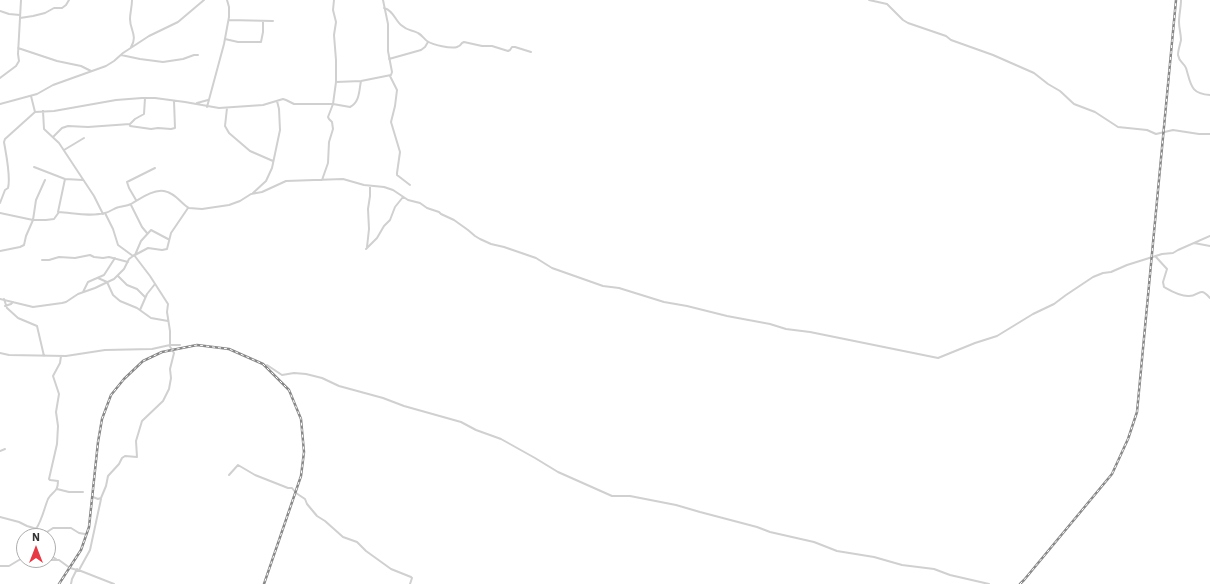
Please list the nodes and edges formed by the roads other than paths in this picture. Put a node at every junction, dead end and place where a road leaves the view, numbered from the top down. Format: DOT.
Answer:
graph roads {
  1 [pos="21,0"];
  2 [pos="69,0"];
  3 [pos="132,0"];
  4 [pos="204,0"];
  5 [pos="227,0"];
  6 [pos="334,0"];
  7 [pos="382,0"];
  8 [pos="869,0"];
  9 [pos="1181,0"];
  10 [pos="384,8"];
  11 [pos="0,11"];
  12 [pos="20,17"];
  13 [pos="229,20"];
  14 [pos="263,21"];
  15 [pos="273,21"];
  16 [pos="225,40"];
  17 [pos="428,42"];
  18 [pos="18,48"];
  19 [pos="131,48"];
  20 [pos="531,52"];
  21 [pos="198,54"];
  22 [pos="121,55"];
  23 [pos="389,59"];
  24 [pos="91,71"];
  25 [pos="390,76"];
  26 [pos="0,78"];
  27 [pos="336,82"];
  28 [pos="361,82"];
  29 [pos="1210,95"];
  30 [pos="31,96"];
  31 [pos="145,98"];
  32 [pos="208,100"];
  33 [pos="174,101"];
  34 [pos="277,101"];
  35 [pos="0,104"];
  36 [pos="196,104"];
  37 [pos="333,104"];
  38 [pos="207,106"];
  39 [pos="227,108"];
  40 [pos="43,111"];
  41 [pos="35,112"];
  42 [pos="130,126"];
  43 [pos="1210,134"];
  44 [pos="53,137"];
  45 [pos="84,138"];
  46 [pos="64,150"];
  47 [pos="273,162"];
  48 [pos="34,167"];
  49 [pos="155,168"];
  50 [pos="65,179"];
  51 [pos="44,180"];
  52 [pos="83,180"];
  53 [pos="322,180"];
  54 [pos="410,185"];
  55 [pos="370,186"];
  56 [pos="251,194"];
  57 [pos="403,197"];
  58 [pos="136,200"];
  59 [pos="0,203"];
  60 [pos="130,205"];
  61 [pos="188,208"];
  62 [pos="58,212"];
  63 [pos="0,213"];
  64 [pos="104,213"];
  65 [pos="33,220"];
  66 [pos="147,233"];
  67 [pos="1210,236"];
  68 [pos="169,240"];
  69 [pos="1192,243"];
  70 [pos="1210,246"];
  71 [pos="0,251"];
  72 [pos="134,255"];
  73 [pos="1156,257"];
  74 [pos="115,258"];
  75 [pos="42,260"];
  76 [pos="128,262"];
  77 [pos="118,276"];
  78 [pos="98,278"];
  79 [pos="107,282"];
  80 [pos="155,284"];
  81 [pos="83,292"];
  82 [pos="145,297"];
  83 [pos="1210,298"];
  84 [pos="0,299"];
  85 [pos="4,300"];
  86 [pos="14,302"];
  87 [pos="5,306"];
  88 [pos="140,310"];
  89 [pos="168,321"];
  90 [pos="169,345"];
  91 [pos="180,345"];
  92 [pos="0,353"];
  93 [pos="44,356"];
  94 [pos="61,356"];
  95 [pos="267,365"];
  96 [pos="5,449"];
  97 [pos="0,451"];
  98 [pos="230,475"];
  99 [pos="57,489"];
  100 [pos="83,492"];
  101 [pos="93,496"];
  102 [pos="101,499"];
  103 [pos="0,517"];
  104 [pos="33,528"];
  105 [pos="36,528"];
  106 [pos="56,528"];
  107 [pos="86,534"];
  108 [pos="56,559"];
  109 [pos="16,561"];
  110 [pos="0,566"];
  111 [pos="78,570"];
  112 [pos="71,584"];
  113 [pos="114,584"];
  114 [pos="410,584"];
  115 [pos="989,584"];
  1 -- 12 [label="street"];
  2 -- 12 [label="street"];
  3 -- 19 [label="street"];
  4 -- 19 [label="street"];
  5 -- 13 [label="street"];
  6 -- 27 [label="street"];
  7 -- 10 [label="street"];
  8 -- 43 [label="street"];
  9 -- 29 [label="street"];
  10 -- 17 [label="street"];
  10 -- 23 [label="street"];
  11 -- 12 [label="street"];
  12 -- 18 [label="street"];
  13 -- 14 [label="street"];
  13 -- 16 [label="street"];
  14 -- 15 [label="street"];
  14 -- 16 [label="street"];
  16 -- 32 [label="street"];
  17 -- 20 [label="street"];
  17 -- 23 [label="street"];
  18 -- 24 [label="street"];
  18 -- 26 [label="street"];
  19 -- 22 [label="street"];
  21 -- 22 [label="street"];
  22 -- 24 [label="street"];
  23 -- 25 [label="street"];
  24 -- 30 [label="street"];
  25 -- 28 [label="street"];
  25 -- 54 [label="street"];
  27 -- 28 [label="street"];
  27 -- 37 [label="street"];
  28 -- 37 [label="street"];
  30 -- 35 [label="street"];
  30 -- 41 [label="street"];
  31 -- 33 [label="street"];
  31 -- 40 [label="street"];
  31 -- 44 [label="street"];
  32 -- 36 [label="street"];
  32 -- 38 [label="street"];
  33 -- 36 [label="street"];
  33 -- 42 [label="street"];
  34 -- 37 [label="street"];
  34 -- 39 [label="street"];
  34 -- 47 [label="street"];
  36 -- 38 [label="street"];
  37 -- 53 [label="street"];
  38 -- 39 [label="street"];
  39 -- 47 [label="street"];
  40 -- 41 [label="street"];
  40 -- 44 [label="street"];
  41 -- 59 [label="street"];
  44 -- 46 [label="street"];
  45 -- 46 [label="street"];
  46 -- 52 [label="street"];
  47 -- 56 [label="street"];
  48 -- 50 [label="street"];
  49 -- 58 [label="street"];
  50 -- 52 [label="street"];
  50 -- 62 [label="street"];
  51 -- 65 [label="street"];
  52 -- 64 [label="street"];
  53 -- 55 [label="street"];
  53 -- 56 [label="street"];
  55 -- 57 [label="street"];
  55 -- 57 [label="street"];
  56 -- 61 [label="street"];
  57 -- 73 [label="street"];
  58 -- 60 [label="street"];
  58 -- 61 [label="street"];
  60 -- 64 [label="street"];
  60 -- 66 [label="street"];
  61 -- 68 [label="street"];
  62 -- 64 [label="street"];
  62 -- 65 [label="street"];
  63 -- 65 [label="street"];
  64 -- 72 [label="street"];
  65 -- 71 [label="street"];
  66 -- 68 [label="street"];
  66 -- 72 [label="street"];
  67 -- 69 [label="street"];
  68 -- 72 [label="street"];
  69 -- 70 [label="street"];
  69 -- 73 [label="street"];
  72 -- 76 [label="street"];
  72 -- 80 [label="street"];
  73 -- 83 [label="street"];
  74 -- 75 [label="street"];
  74 -- 76 [label="street"];
  74 -- 78 [label="street"];
  76 -- 77 [label="street"];
  77 -- 79 [label="street"];
  77 -- 82 [label="street"];
  78 -- 79 [label="street"];
  78 -- 81 [label="street"];
  79 -- 81 [label="street"];
  79 -- 88 [label="street"];
  80 -- 82 [label="street"];
  80 -- 89 [label="street"];
  81 -- 86 [label="street"];
  82 -- 88 [label="street"];
  84 -- 85 [label="street"];
  85 -- 86 [label="street"];
  85 -- 87 [label="street"];
  86 -- 87 [label="street"];
  87 -- 93 [label="street"];
  88 -- 89 [label="street"];
  89 -- 90 [label="street"];
  90 -- 91 [label="street"];
  90 -- 94 [label="street"];
  90 -- 101 [label="street"];
  92 -- 93 [label="street"];
  93 -- 94 [label="street"];
  94 -- 99 [label="street"];
  95 -- 115 [label="street"];
  96 -- 97 [label="street"];
  98 -- 114 [label="street"];
  99 -- 100 [label="street"];
  99 -- 105 [label="street"];
  102 -- 111 [label="street"];
  103 -- 104 [label="street"];
  106 -- 107 [label="street"];
  108 -- 111 [label="street"];
  109 -- 110 [label="street"];
  111 -- 112 [label="street"];
  111 -- 113 [label="street"];
}
